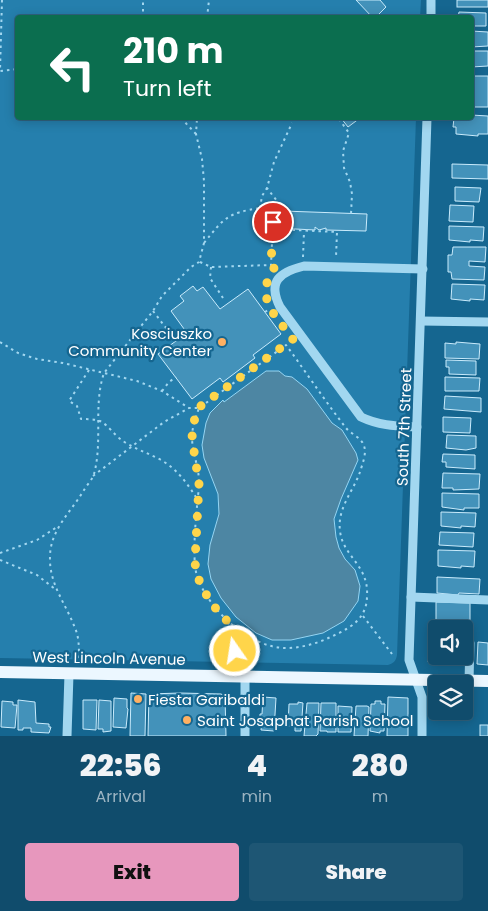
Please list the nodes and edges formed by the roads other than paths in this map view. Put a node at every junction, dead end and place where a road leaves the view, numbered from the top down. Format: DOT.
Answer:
graph roads {
  1 [pos="431,0"];
  2 [pos="431,15"];
  3 [pos="428,120"];
  4 [pos="423,269"];
  5 [pos="421,321"];
  6 [pos="488,322"];
  7 [pos="417,427"];
  8 [pos="411,597"];
  9 [pos="488,600"];
  10 [pos="0,672"];
  11 [pos="69,674"];
  12 [pos="245,677"];
  13 [pos="416,680"];
  14 [pos="428,680"];
  15 [pos="473,681"];
  16 [pos="488,681"];
  17 [pos="68,736"];
  18 [pos="245,736"];
  19 [pos="422,736"];
  1 -- 2 [label="street"];
  3 -- 4 [label="street, South 7th Street"];
  4 -- 5 [label="street, South 7th Street"];
  4 -- 7 [label="street"];
  5 -- 6 [label="street"];
  5 -- 7 [label="street, South 7th Street"];
  7 -- 8 [label="street, South 7th Street"];
  8 -- 9 [label="street"];
  8 -- 13 [label="street, South 7th Street"];
  10 -- 11 [label="main road, West Lincoln Avenue"];
  11 -- 12 [label="main road, West Lincoln Avenue"];
  11 -- 17 [label="street"];
  12 -- 13 [label="main road, West Lincoln Avenue"];
  12 -- 18 [label="street"];
  13 -- 14 [label="main road, West Lincoln Avenue"];
  13 -- 19 [label="street, South 7th Street"];
  15 -- 16 [label="main road, West Lincoln Avenue"];
}
